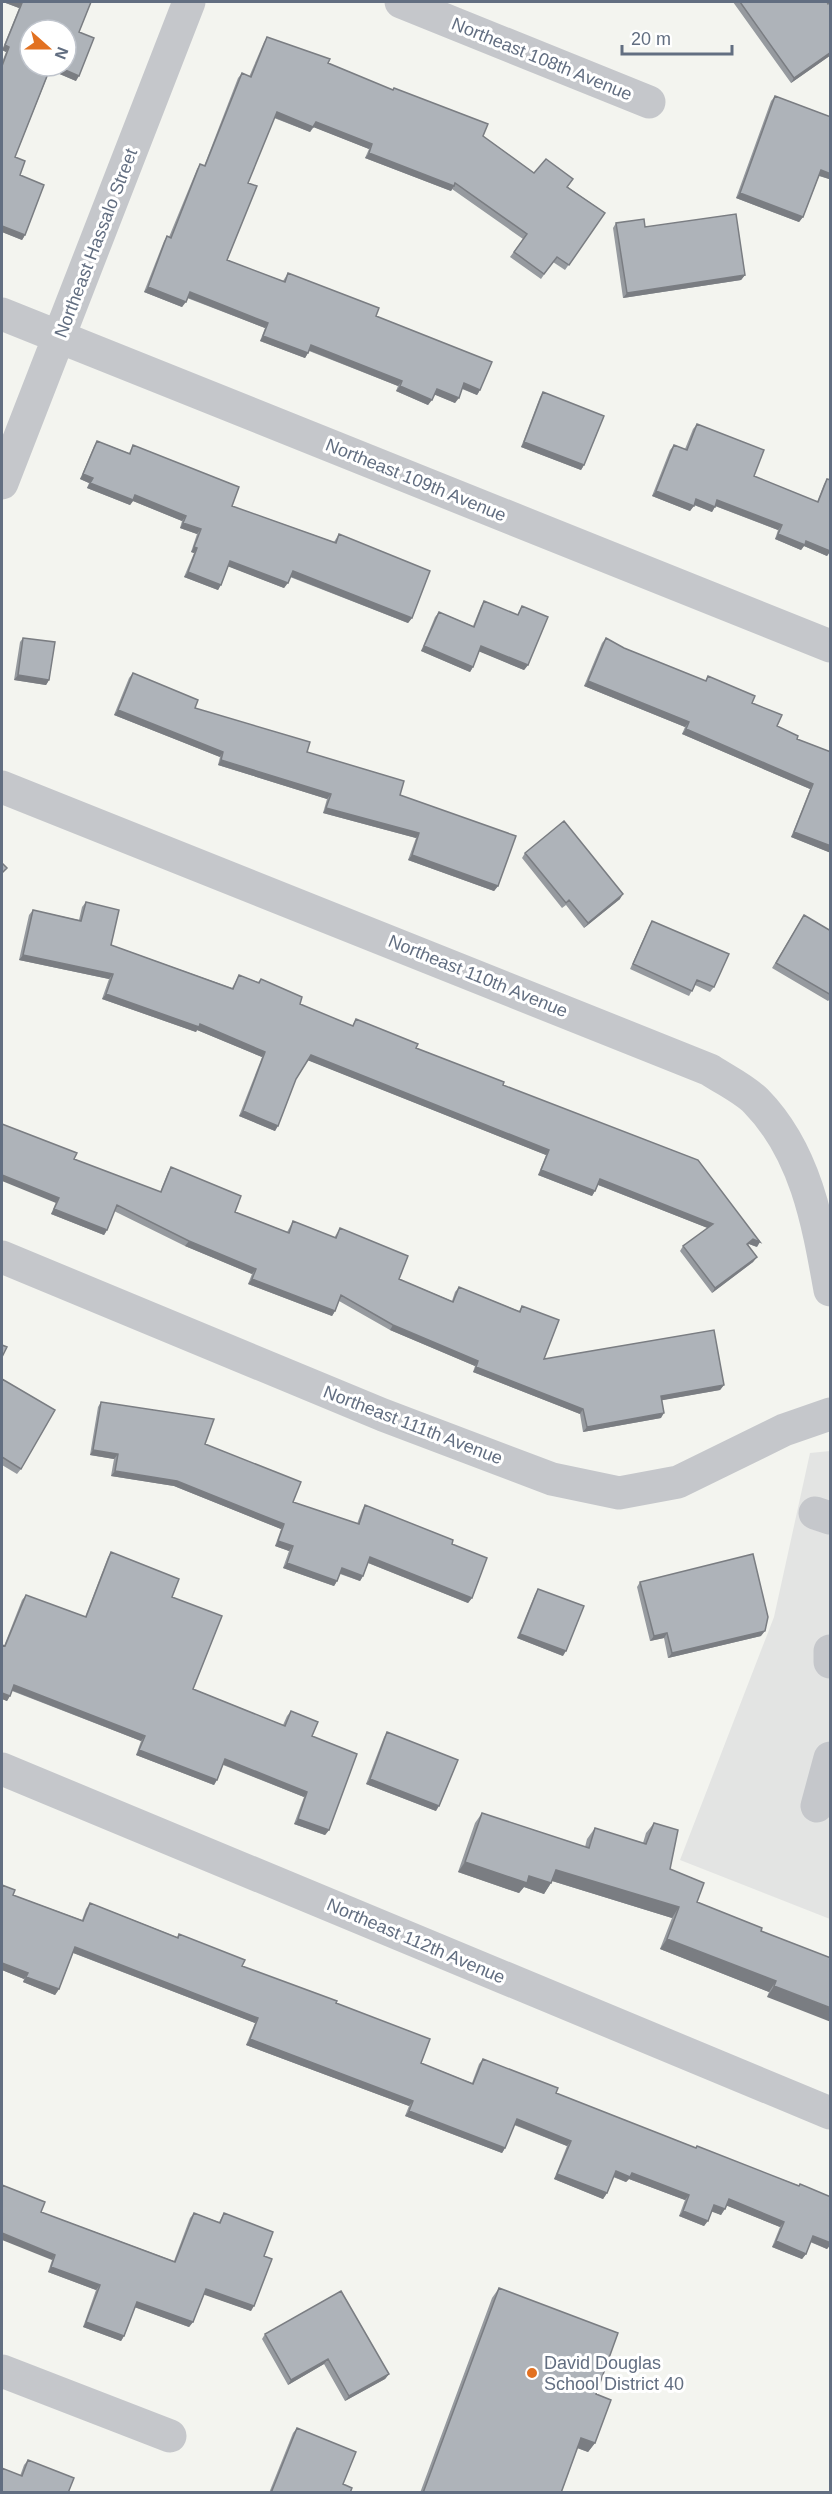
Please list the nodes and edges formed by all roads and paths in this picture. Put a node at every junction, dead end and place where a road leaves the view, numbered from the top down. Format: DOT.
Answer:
graph roads {
  1 [pos="189,2"];
  2 [pos="401,2"];
  3 [pos="649,102"];
  4 [pos="2,314"];
  5 [pos="59,337"];
  6 [pos="2,483"];
  7 [pos="831,646"];
  8 [pos="2,787"];
  9 [pos="2,1257"];
  10 [pos="831,1290"];
  11 [pos="831,1414"];
  12 [pos="831,1651"];
  13 [pos="831,1662"];
  14 [pos="831,1758"];
  15 [pos="2,1769"];
  16 [pos="817,1806"];
  17 [pos="831,2113"];
  18 [pos="2,2371"];
  19 [pos="170,2436"];
  1 -- 5 [label="street, Northeast Hassalo Street"];
  2 -- 3 [label="street, Northeast 108th Avenue"];
  4 -- 5 [label="street, Northeast 109th Avenue"];
  5 -- 6 [label="street, Northeast Hassalo Street"];
  5 -- 7 [label="street, Northeast 109th Avenue"];
  8 -- 10 [label="street, Northeast 110th Avenue"];
  9 -- 11 [label="street, Northeast 111th Avenue"];
  12 -- 13 [label="street"];
  14 -- 16 [label="street"];
  15 -- 17 [label="street, Northeast 112th Avenue"];
  18 -- 19 [label="street"];
}
